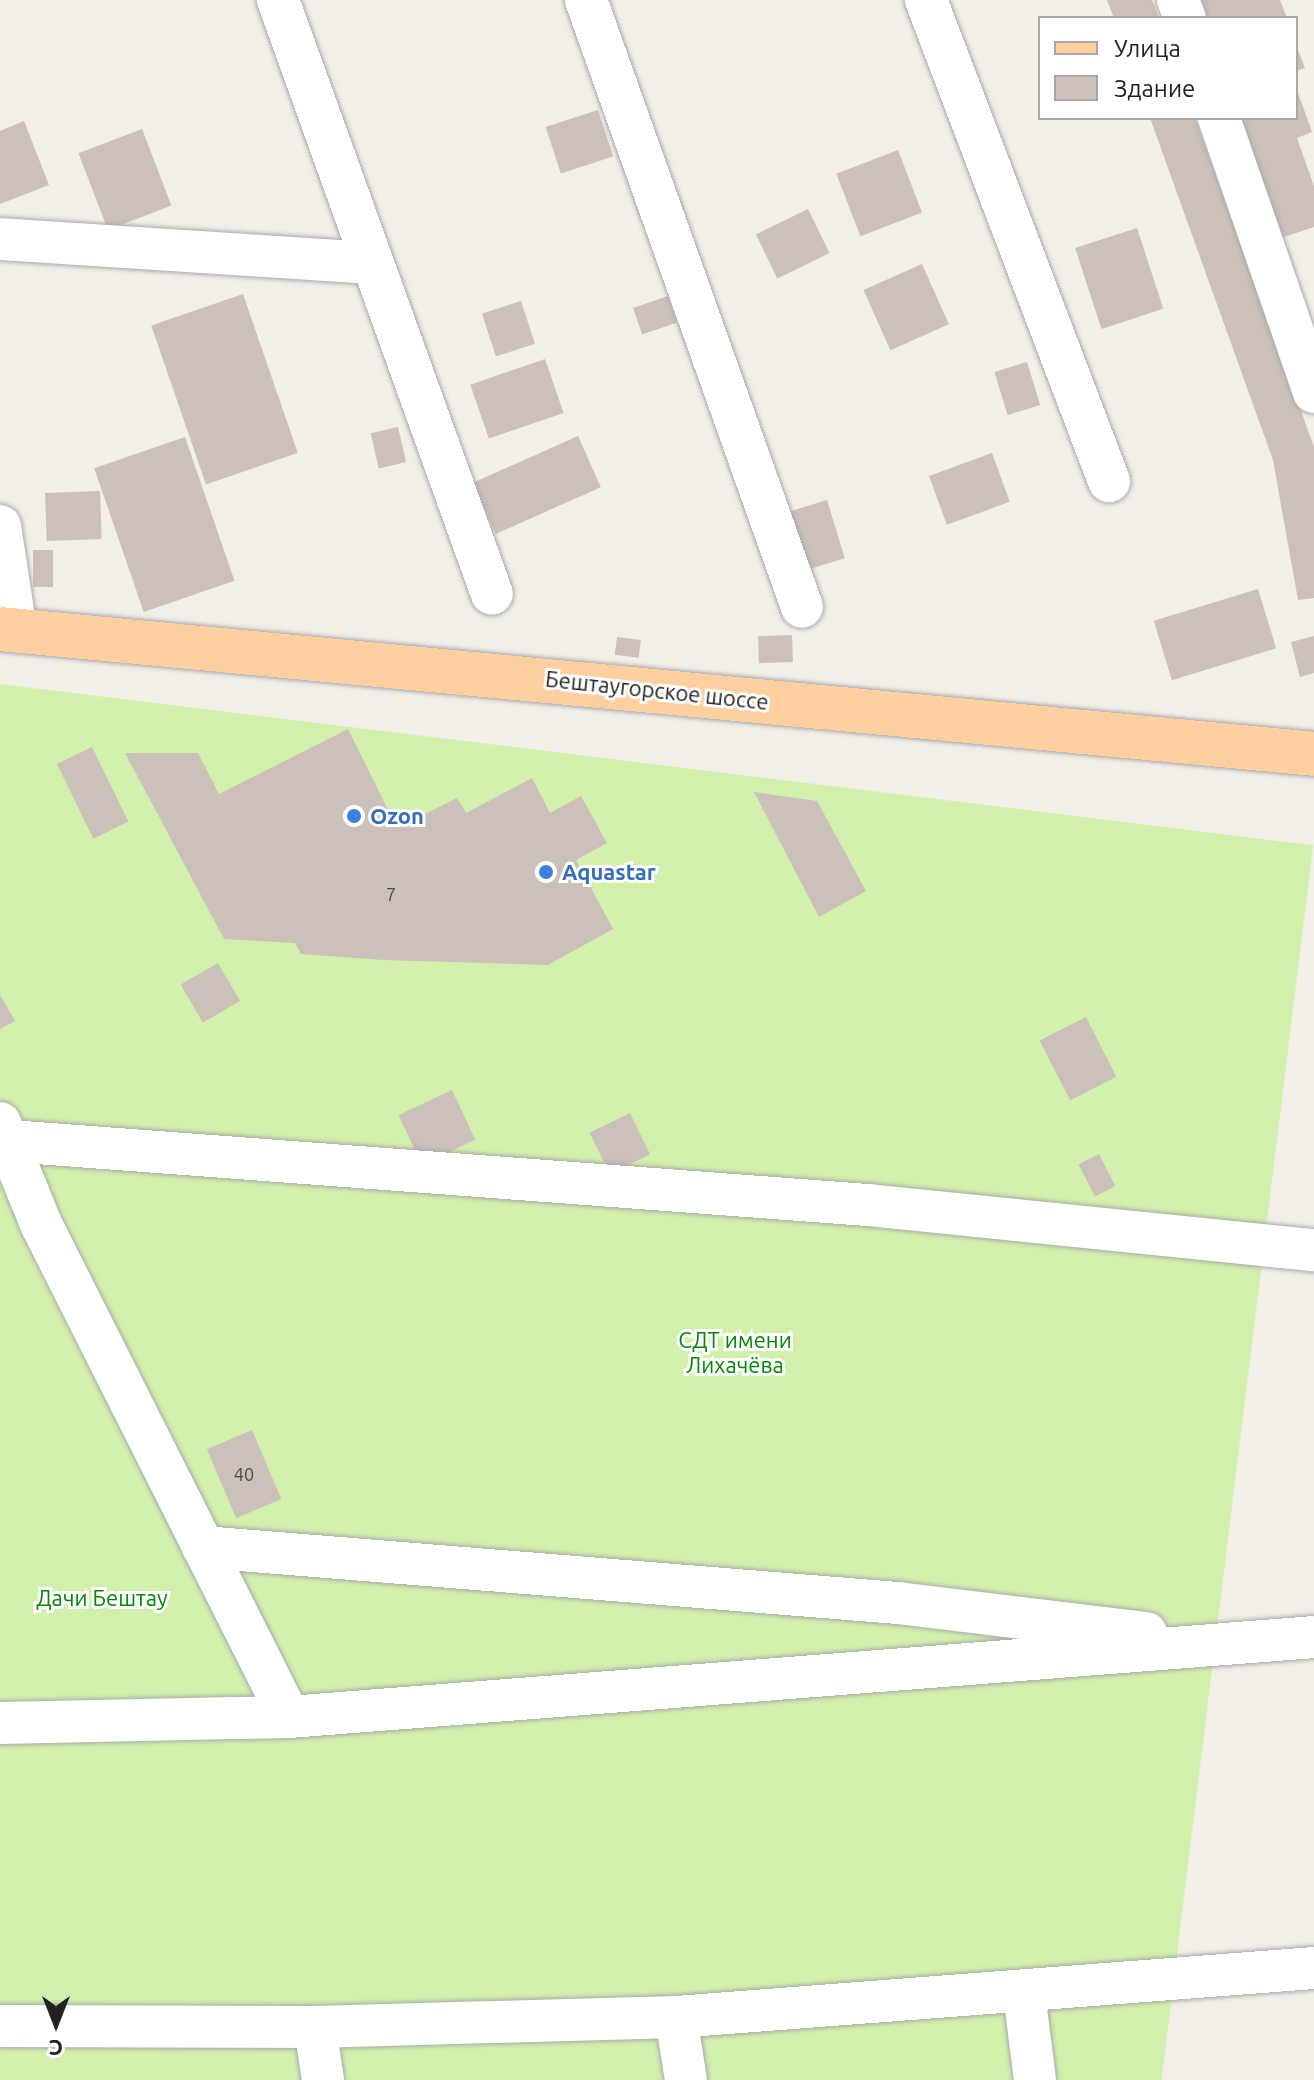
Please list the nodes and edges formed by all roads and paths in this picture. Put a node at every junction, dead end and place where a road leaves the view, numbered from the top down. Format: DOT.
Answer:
graph roads {
  1 [pos="278,0"];
  2 [pos="586,0"];
  3 [pos="926,0"];
  4 [pos="1220,120"];
  5 [pos="0,239"];
  6 [pos="371,263"];
  7 [pos="1314,392"];
  8 [pos="1109,481"];
  9 [pos="0,526"];
  10 [pos="492,594"];
  11 [pos="802,607"];
  12 [pos="8,629"];
  13 [pos="1314,754"];
  14 [pos="5,1132"];
  15 [pos="1314,1250"];
  16 [pos="203,1547"];
  17 [pos="1314,1637"];
  18 [pos="1221,1646"];
  19 [pos="289,1717"];
  20 [pos="0,1723"];
  21 [pos="1314,1968"];
  22 [pos="1024,1993"];
  23 [pos="676,2017"];
  24 [pos="0,2026"];
  25 [pos="315,2027"];
  26 [pos="323,2080"];
  27 [pos="686,2080"];
  28 [pos="1035,2080"];
  1 -- 6 [label="lane"];
  2 -- 11 [label="lane"];
  3 -- 8 [label="lane"];
  4 -- 7 [label="lane"];
  5 -- 6 [label="lane"];
  6 -- 10 [label="lane"];
  9 -- 12 [label="lane"];
  12 -- 13 [label="main road, Бештаугорское шоссе"];
  14 -- 15 [label="lane"];
  14 -- 16 [label="lane"];
  16 -- 18 [label="lane"];
  16 -- 19 [label="lane"];
  17 -- 18 [label="lane"];
  18 -- 19 [label="lane"];
  19 -- 20 [label="lane"];
  21 -- 22 [label="lane"];
  22 -- 23 [label="lane"];
  22 -- 28 [label="lane"];
  23 -- 25 [label="lane"];
  23 -- 27 [label="lane"];
  24 -- 25 [label="lane"];
  25 -- 26 [label="lane"];
}
